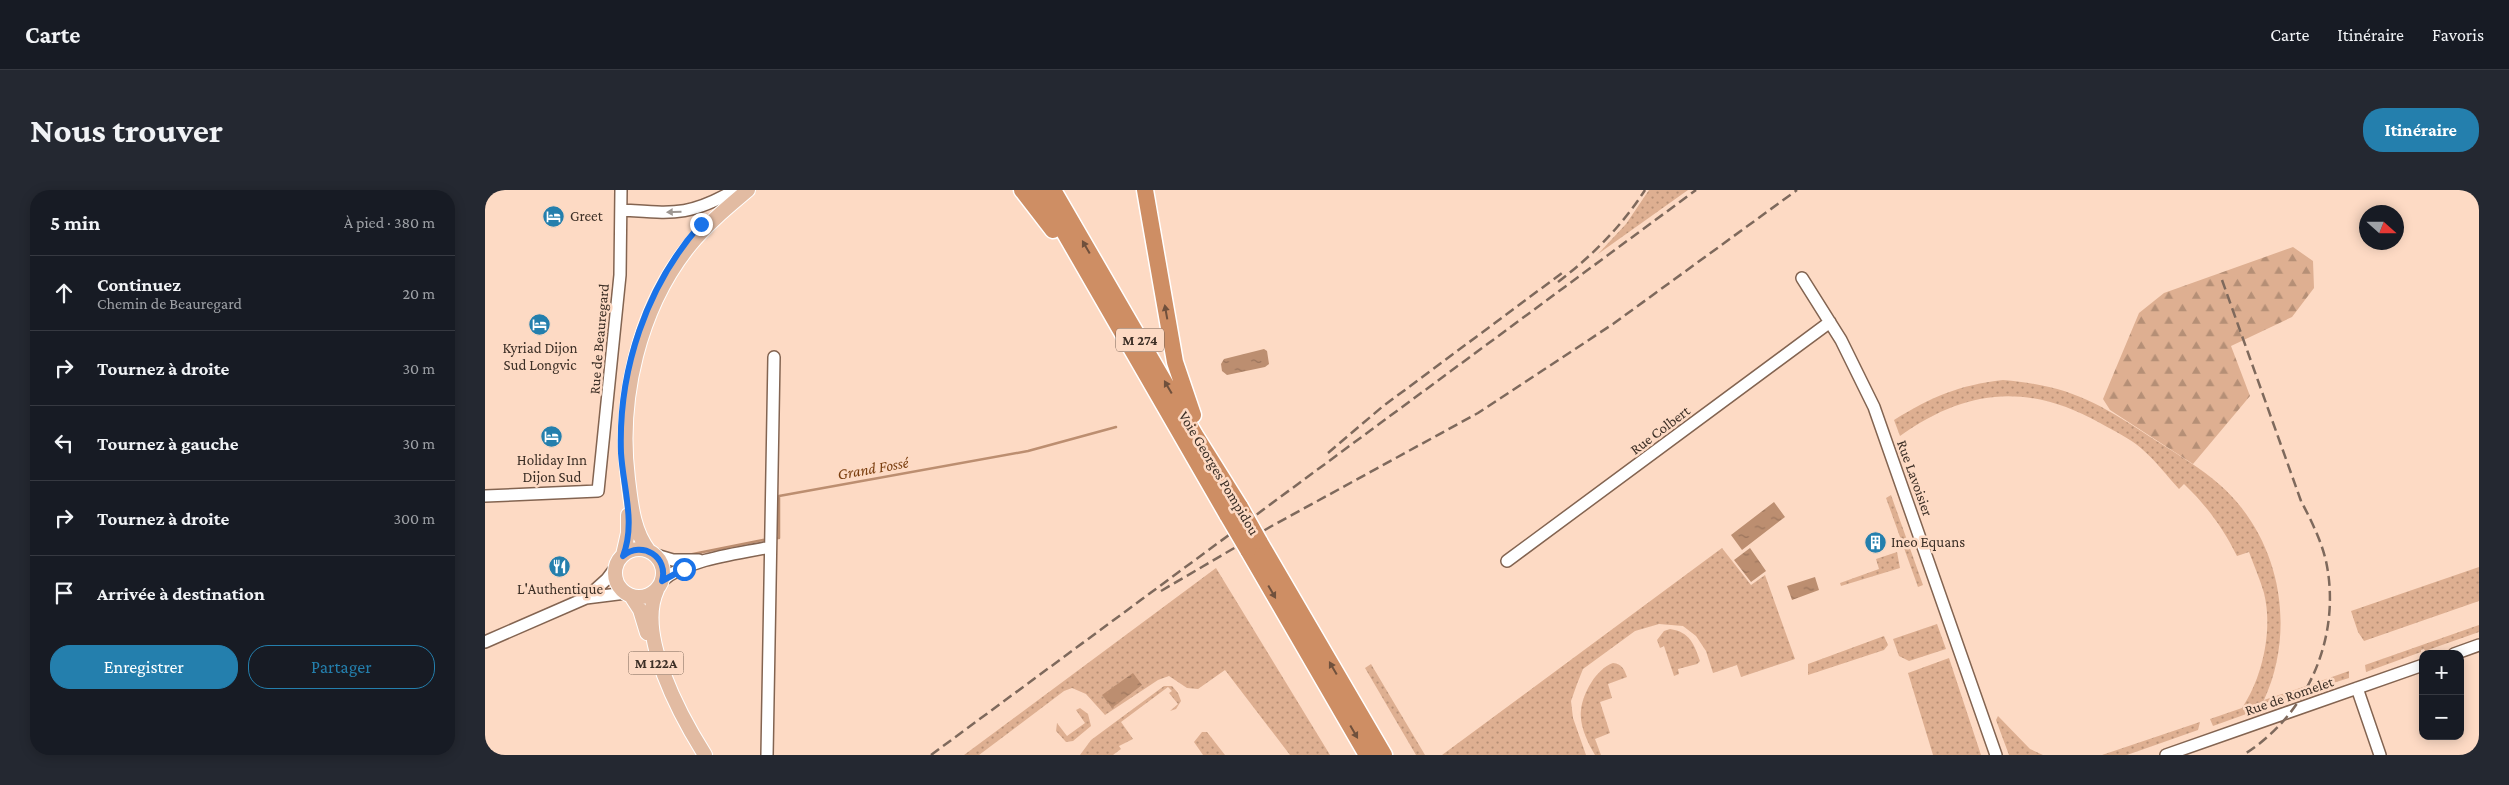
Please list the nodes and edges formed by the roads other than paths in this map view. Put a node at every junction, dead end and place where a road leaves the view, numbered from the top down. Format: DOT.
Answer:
graph roads {
  1 [pos="621,190"];
  2 [pos="735,190"];
  3 [pos="748,190"];
  4 [pos="1022,190"];
  5 [pos="1040,190"];
  6 [pos="1053,190"];
  7 [pos="1145,190"];
  8 [pos="621,210"];
  9 [pos="1090,278"];
  10 [pos="1802,278"];
  11 [pos="1830,322"];
  12 [pos="774,357"];
  13 [pos="1229,489"];
  14 [pos="485,496"];
  15 [pos="1234,511"];
  16 [pos="1254,545"];
  17 [pos="770,547"];
  18 [pos="652,553"];
  19 [pos="713,559"];
  20 [pos="619,561"];
  21 [pos="1507,561"];
  22 [pos="660,586"];
  23 [pos="628,595"];
  24 [pos="586,598"];
  25 [pos="485,642"];
  26 [pos="2479,645"];
  27 [pos="2464,650"];
  28 [pos="2419,666"];
  29 [pos="2357,688"];
  30 [pos="686,728"];
  31 [pos="699,755"];
  32 [pos="705,755"];
  33 [pos="767,755"];
  34 [pos="1367,755"];
  35 [pos="1384,755"];
  36 [pos="1996,755"];
  37 [pos="2166,755"];
  38 [pos="2380,755"];
  1 -- 8 [label="street, Rue de Beauregard"];
  2 -- 8 [label="street, one-way"];
  2 -- 20 [label="main road"];
  3 -- 18 [label="main road"];
  4 -- 9 [label="highway"];
  5 -- 9 [label="highway, Voie Georges Pompidou / M 274"];
  13 -- 6 [label="highway, Voie Georges Pompidou / M 274, one-way"];
  13 -- 7 [label="highway, one-way"];
  8 -- 14 [label="street, Rue de Beauregard"];
  9 -- 15 [label="highway, Voie Georges Pompidou / M 274"];
  10 -- 11 [label="street, Rue Lavoisier"];
  11 -- 21 [label="street, Rue Colbert"];
  11 -- 36 [label="street, Rue Lavoisier"];
  12 -- 17 [label="street"];
  13 -- 15 [label="highway, Voie Georges Pompidou / M 274"];
  15 -- 16 [label="highway, Voie Georges Pompidou / M 274, bridge"];
  16 -- 34 [label="highway, Voie Georges Pompidou / M 274, one-way"];
  35 -- 16 [label="highway, Voie Georges Pompidou / M 274, one-way"];
  17 -- 19 [label="street"];
  17 -- 33 [label="street"];
  18 -- 19 [label="street"];
  18 -- 20 [label="main road"];
  18 -- 22 [label="main road"];
  19 -- 22 [label="street"];
  20 -- 23 [label="main road"];
  20 -- 24 [label="street"];
  22 -- 23 [label="main road"];
  22 -- 30 [label="main road, M 122A"];
  23 -- 24 [label="street"];
  23 -- 30 [label="main road, M 122A"];
  24 -- 25 [label="street"];
  26 -- 27 [label="street"];
  28 -- 29 [label="street, Rue de Romelet"];
  29 -- 37 [label="street, Rue de Romelet"];
  29 -- 38 [label="street"];
  30 -- 31 [label="main road, M 122A"];
  30 -- 32 [label="main road, M 122A"];
}
